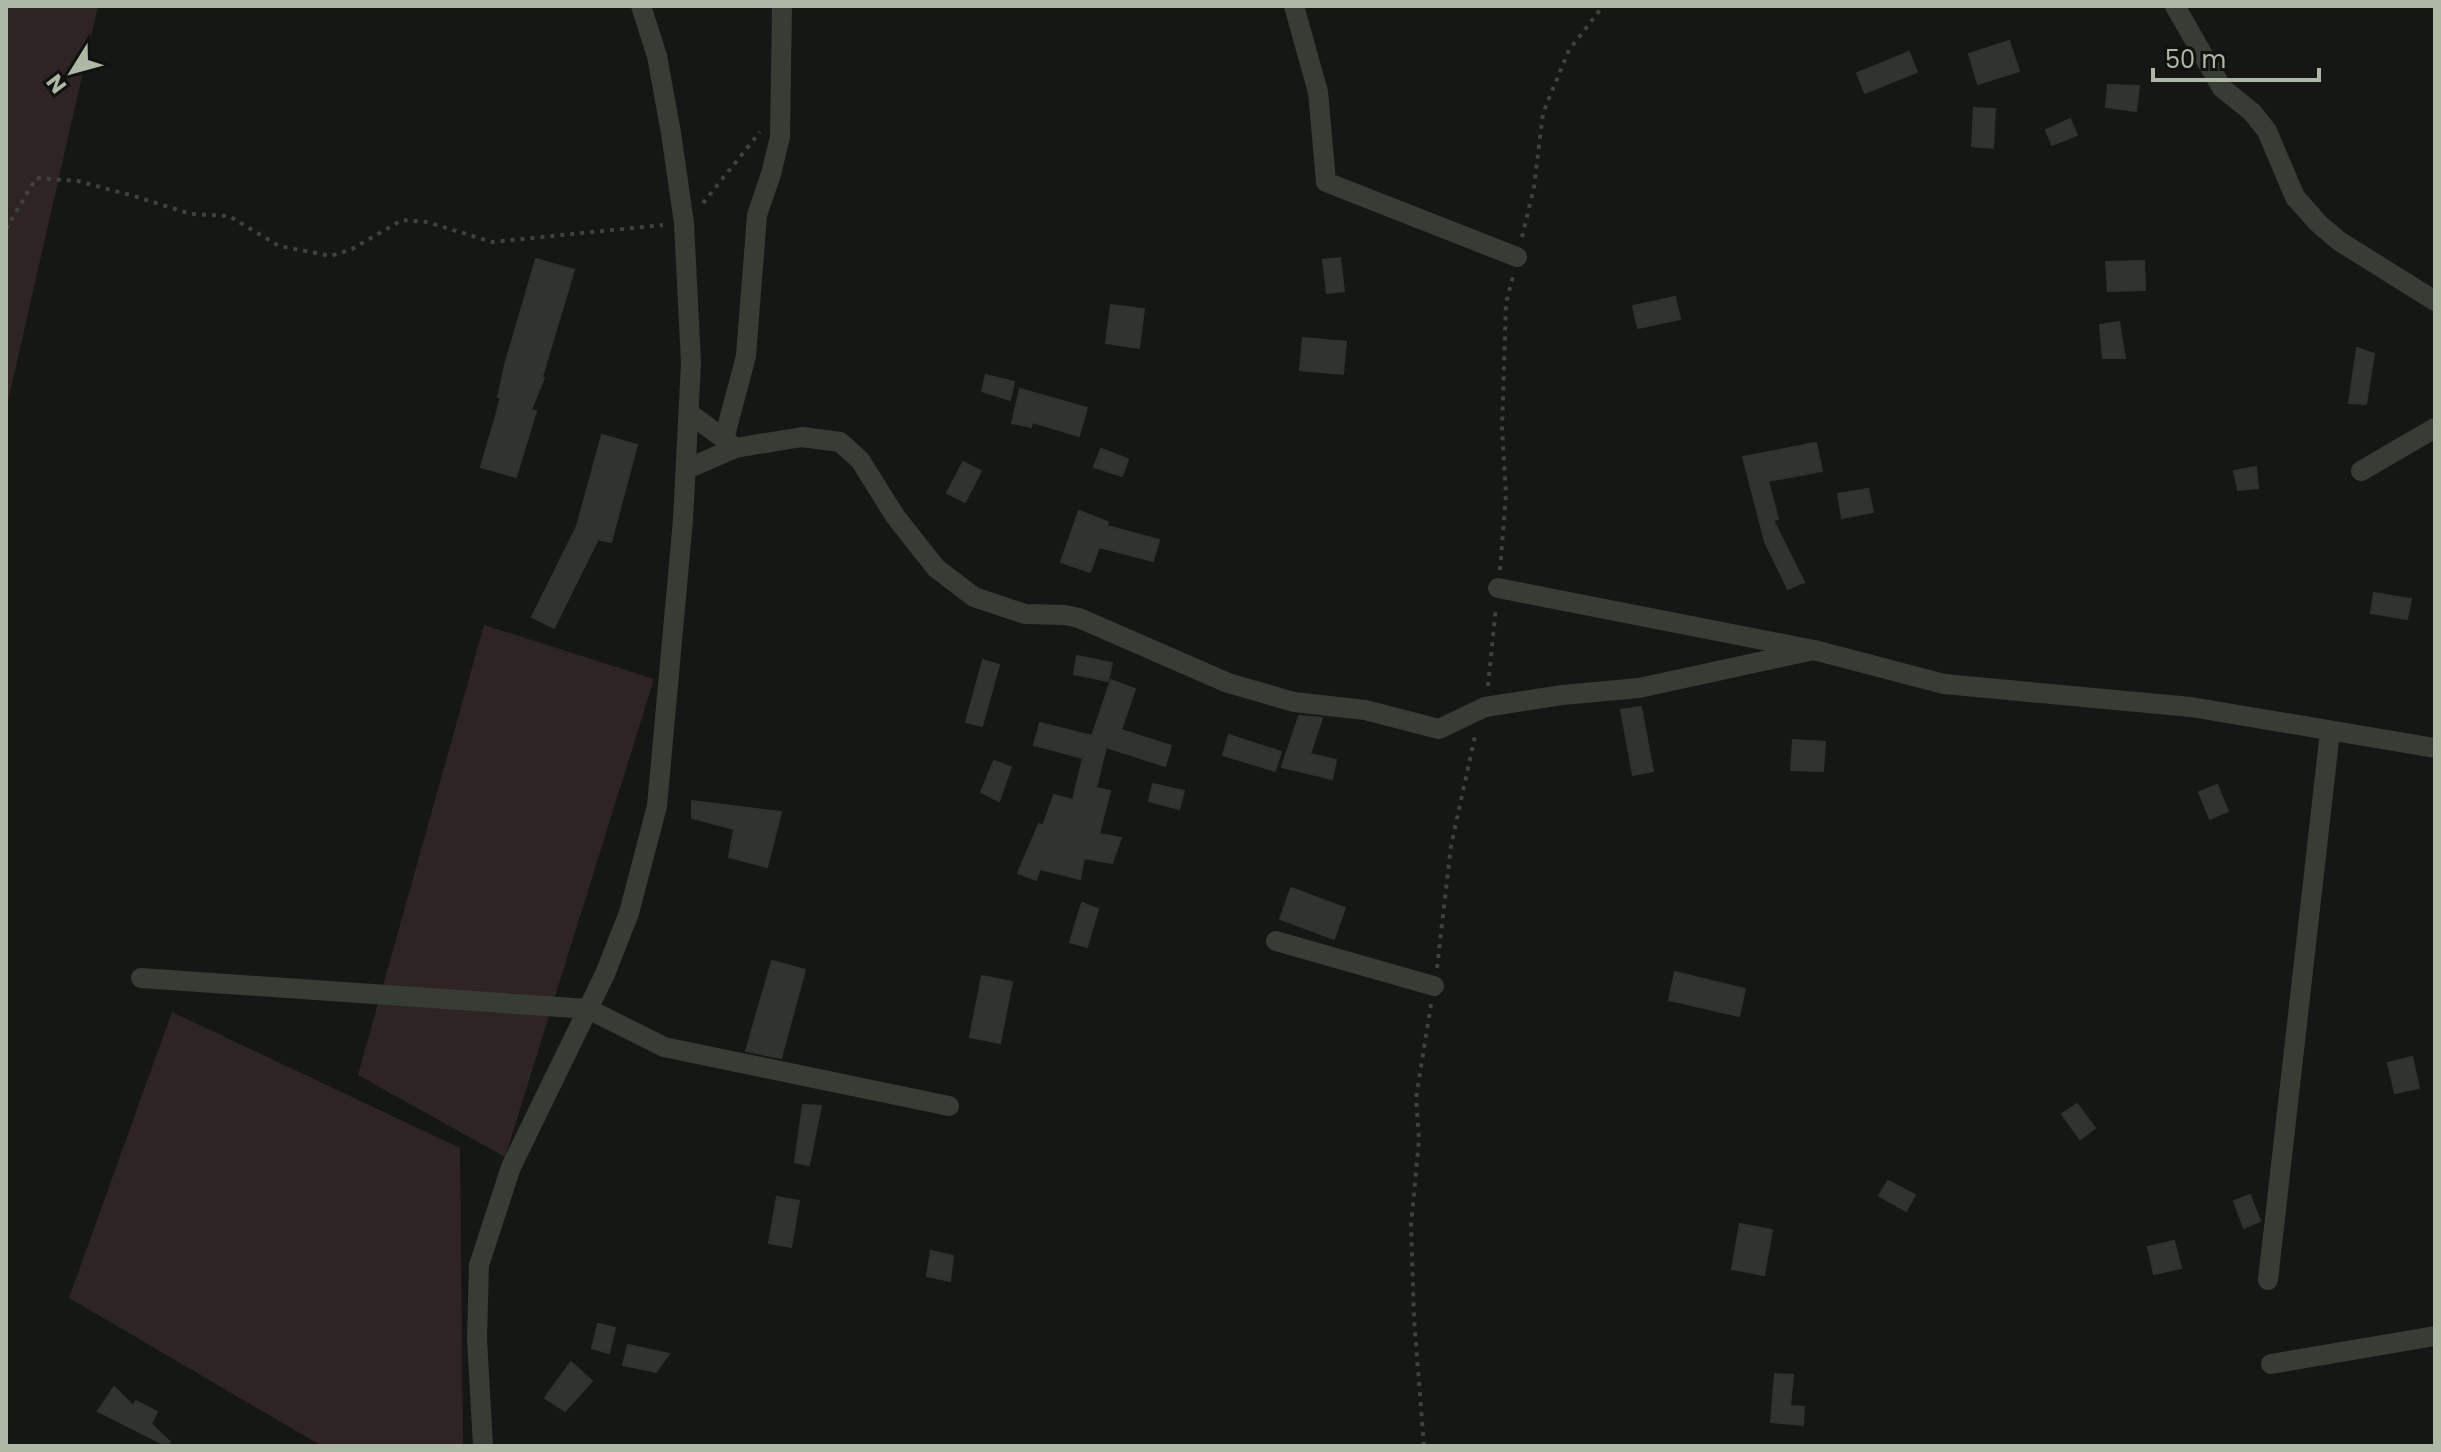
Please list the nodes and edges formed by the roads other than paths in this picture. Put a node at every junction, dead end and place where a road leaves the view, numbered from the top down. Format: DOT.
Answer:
graph roads {
  1 [pos="641,6"];
  2 [pos="782,6"];
  3 [pos="1294,6"];
  4 [pos="2175,6"];
  5 [pos="1517,257"];
  6 [pos="2435,301"];
  7 [pos="689,413"];
  8 [pos="2435,428"];
  9 [pos="729,444"];
  10 [pos="687,469"];
  11 [pos="2361,471"];
  12 [pos="1498,588"];
  13 [pos="1814,650"];
  14 [pos="2330,732"];
  15 [pos="2435,748"];
  16 [pos="1276,941"];
  17 [pos="141,978"];
  18 [pos="1434,986"];
  19 [pos="588,1009"];
  20 [pos="949,1106"];
  21 [pos="2268,1280"];
  22 [pos="2435,1336"];
  23 [pos="2271,1364"];
  24 [pos="483,1446"];
  1 -- 7 [label="street"];
  2 -- 9 [label="street"];
  3 -- 5 [label="street"];
  4 -- 6 [label="street"];
  7 -- 9 [label="street"];
  7 -- 10 [label="street"];
  8 -- 11 [label="street"];
  9 -- 10 [label="street"];
  9 -- 13 [label="street"];
  10 -- 19 [label="street"];
  12 -- 13 [label="street"];
  13 -- 14 [label="street"];
  14 -- 15 [label="street"];
  14 -- 21 [label="street"];
  16 -- 18 [label="street"];
  17 -- 19 [label="street"];
  19 -- 20 [label="street"];
  19 -- 24 [label="street"];
  22 -- 23 [label="street"];
}
